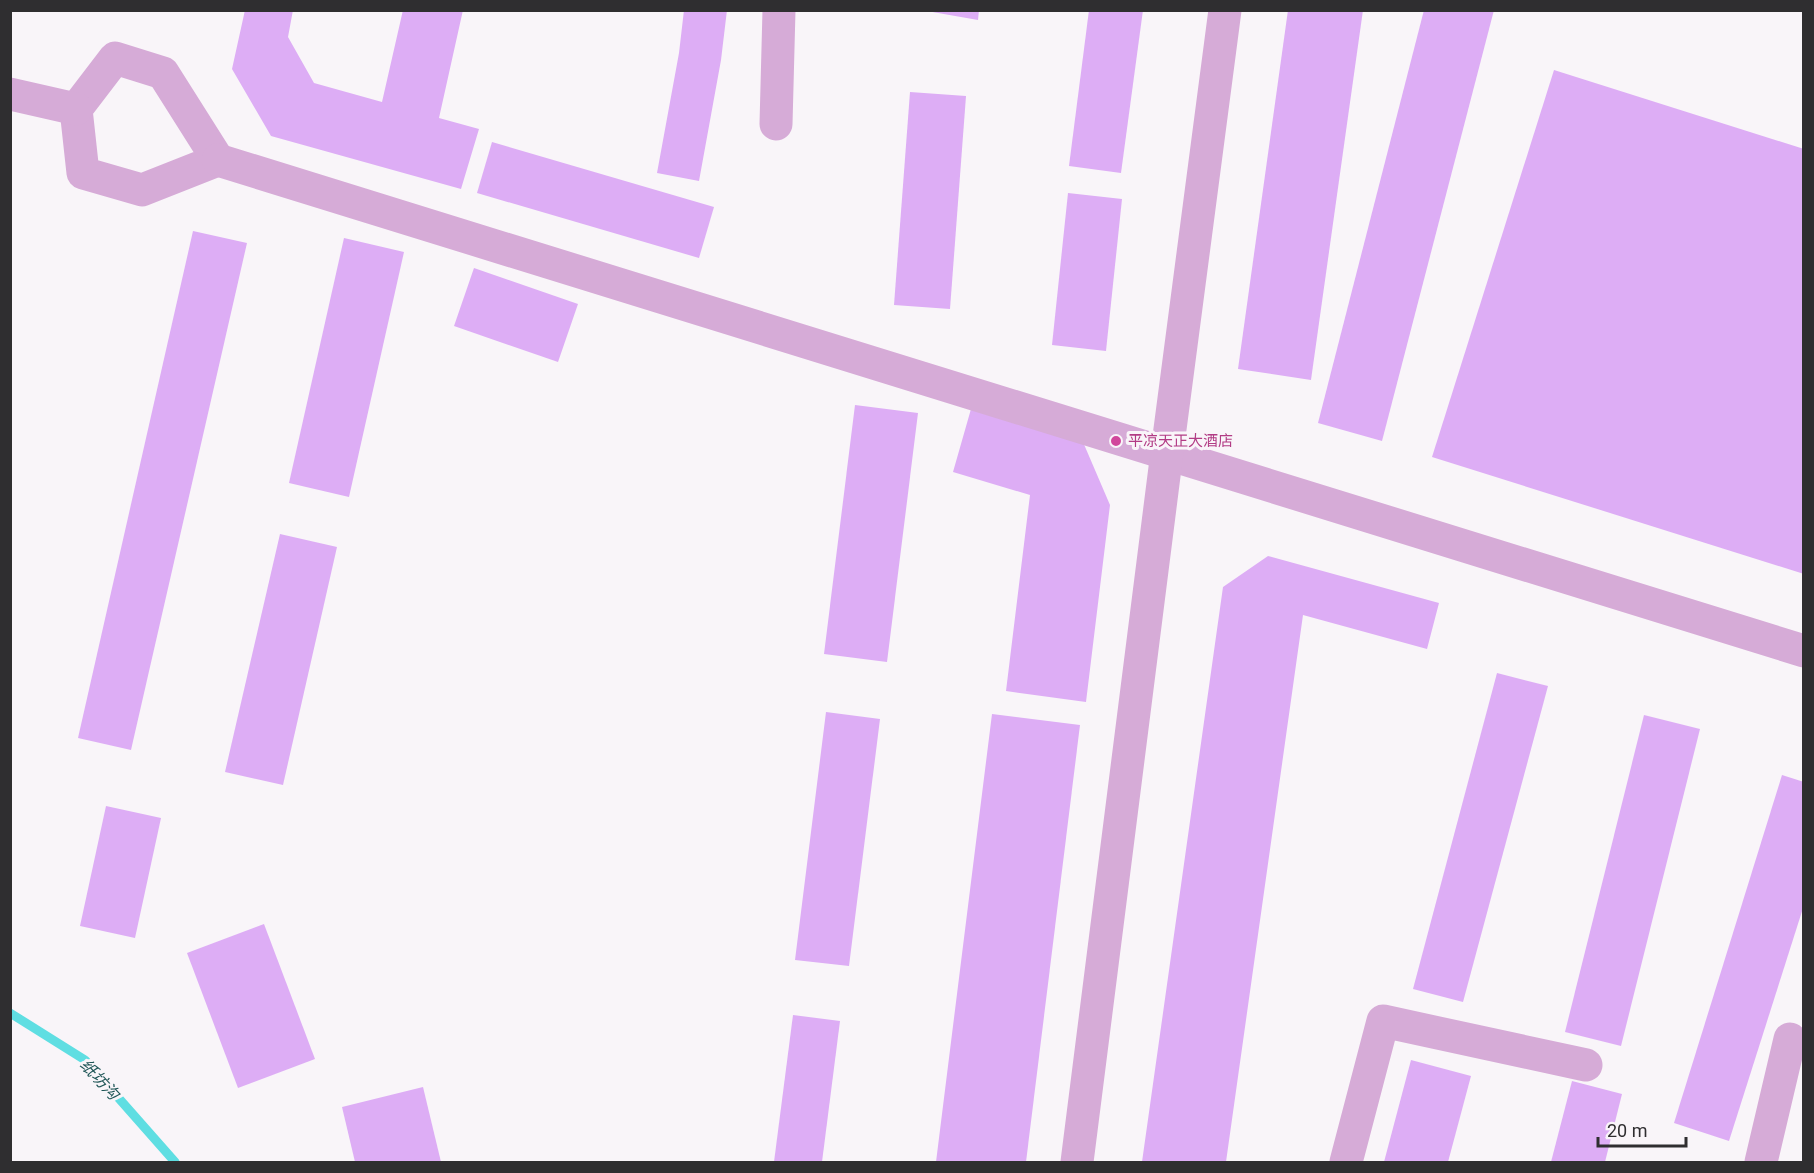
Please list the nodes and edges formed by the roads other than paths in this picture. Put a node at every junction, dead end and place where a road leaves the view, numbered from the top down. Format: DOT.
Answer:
graph roads {
  1 [pos="779,10"];
  2 [pos="1225,10"];
  3 [pos="10,94"];
  4 [pos="76,110"];
  5 [pos="776,124"];
  6 [pos="218,160"];
  7 [pos="1167,452"];
  8 [pos="1803,651"];
  9 [pos="1790,1039"];
  10 [pos="1587,1065"];
  11 [pos="1077,1162"];
  12 [pos="1346,1162"];
  13 [pos="1761,1162"];
  1 -- 5 [label="street"];
  2 -- 7 [label="street"];
  3 -- 4 [label="street"];
  4 -- 6 [label="street"];
  4 -- 6 [label="street"];
  6 -- 7 [label="street"];
  7 -- 8 [label="street"];
  7 -- 11 [label="street"];
  9 -- 13 [label="street"];
  10 -- 12 [label="street"];
}
